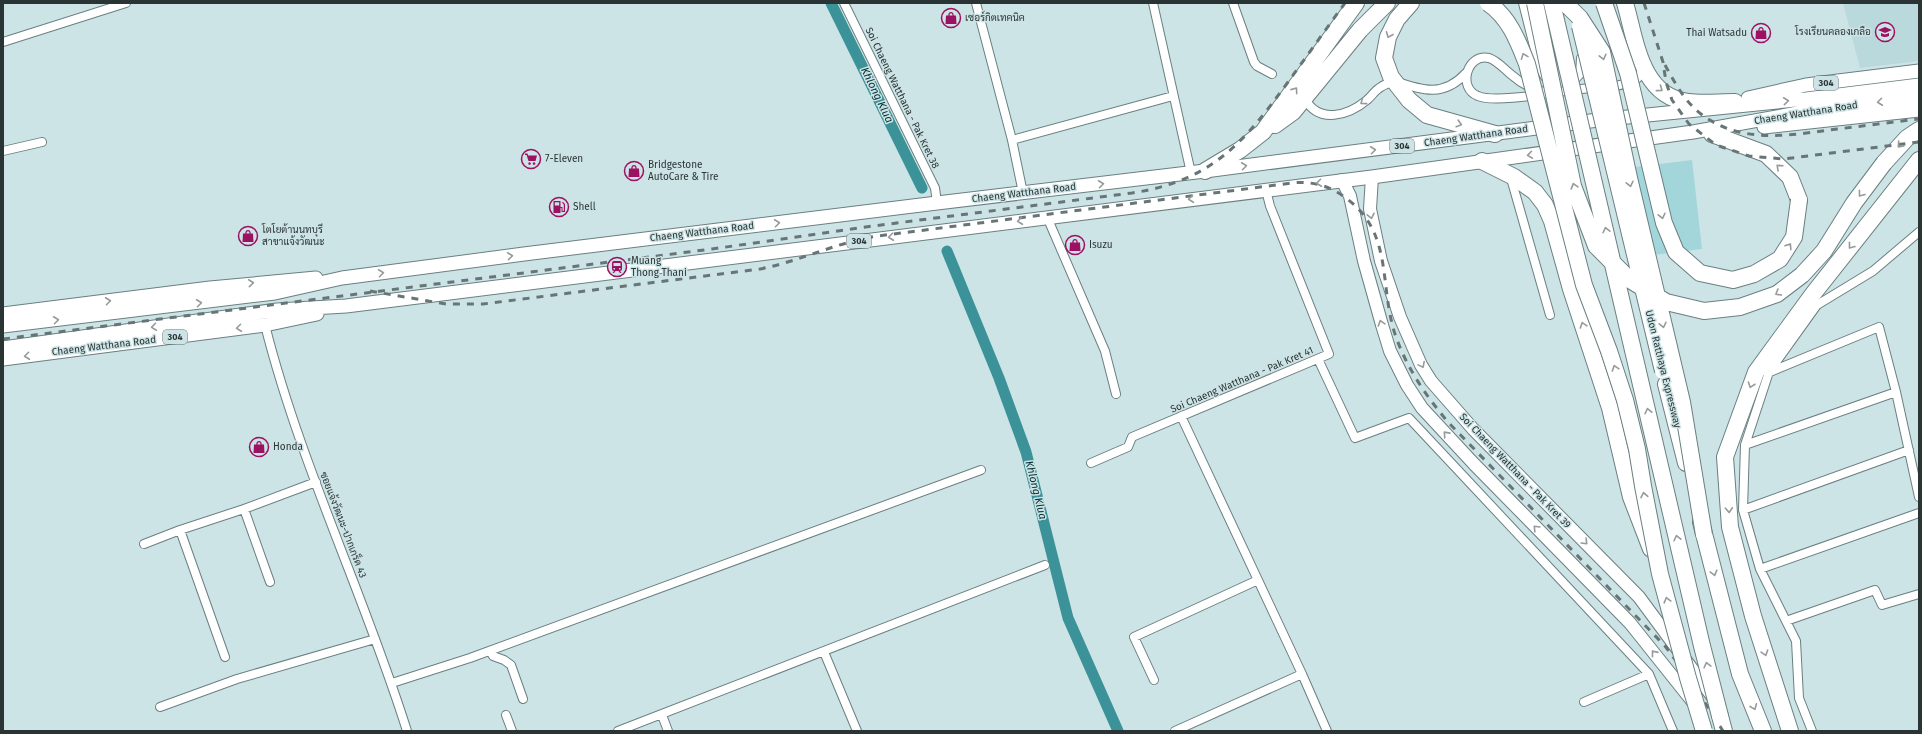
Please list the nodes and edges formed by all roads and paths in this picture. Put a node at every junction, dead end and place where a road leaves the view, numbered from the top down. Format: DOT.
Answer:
graph roads {
  1 [pos="126,3"];
  2 [pos="844,3"];
  3 [pos="976,3"];
  4 [pos="1153,3"];
  5 [pos="1233,3"];
  6 [pos="1356,3"];
  7 [pos="1387,3"];
  8 [pos="1411,3"];
  9 [pos="1488,3"];
  10 [pos="1523,3"];
  11 [pos="1535,3"];
  12 [pos="1552,3"];
  13 [pos="1565,3"];
  14 [pos="1569,3"];
  15 [pos="1575,3"];
  16 [pos="1604,3"];
  17 [pos="1626,3"];
  18 [pos="3,42"];
  19 [pos="1643,67"];
  20 [pos="1919,71"];
  21 [pos="1466,73"];
  22 [pos="1272,74"];
  23 [pos="1583,76"];
  24 [pos="1395,81"];
  25 [pos="1919,85"];
  26 [pos="1589,88"];
  27 [pos="1580,89"];
  28 [pos="1548,93"];
  29 [pos="1173,96"];
  30 [pos="1919,98"];
  31 [pos="1305,99"];
  32 [pos="1734,102"];
  33 [pos="1706,109"];
  34 [pos="1919,110"];
  35 [pos="1598,120"];
  36 [pos="1919,130"];
  37 [pos="1263,132"];
  38 [pos="1693,132"];
  39 [pos="1495,134"];
  40 [pos="1712,134"];
  41 [pos="1012,140"];
  42 [pos="42,142"];
  43 [pos="3,151"];
  44 [pos="1919,160"];
  45 [pos="1482,161"];
  46 [pos="1198,172"];
  47 [pos="1509,174"];
  48 [pos="1372,177"];
  49 [pos="1342,180"];
  50 [pos="1266,190"];
  51 [pos="1023,193"];
  52 [pos="937,203"];
  53 [pos="1047,218"];
  54 [pos="1919,232"];
  55 [pos="342,278"];
  56 [pos="346,306"];
  57 [pos="3,314"];
  58 [pos="1550,315"];
  59 [pos="265,325"];
  60 [pos="3,326"];
  61 [pos="1414,349"];
  62 [pos="4,351"];
  63 [pos="1318,359"];
  64 [pos="1394,359"];
  65 [pos="1769,372"];
  66 [pos="1896,392"];
  67 [pos="1116,394"];
  68 [pos="1181,416"];
  69 [pos="1745,445"];
  70 [pos="1909,450"];
  71 [pos="1091,463"];
  72 [pos="981,470"];
  73 [pos="316,482"];
  74 [pos="1919,497"];
  75 [pos="244,509"];
  76 [pos="1743,510"];
  77 [pos="1919,513"];
  78 [pos="180,530"];
  79 [pos="1704,535"];
  80 [pos="144,544"];
  81 [pos="1046,565"];
  82 [pos="1760,569"];
  83 [pos="1660,574"];
  84 [pos="1258,580"];
  85 [pos="270,582"];
  86 [pos="1919,594"];
  87 [pos="1786,621"];
  88 [pos="375,639"];
  89 [pos="490,651"];
  90 [pos="824,652"];
  91 [pos="225,657"];
  92 [pos="1302,674"];
  93 [pos="1649,674"];
  94 [pos="1154,680"];
  95 [pos="392,683"];
  96 [pos="523,699"];
  97 [pos="1584,702"];
  98 [pos="160,707"];
  99 [pos="506,715"];
  100 [pos="662,715"];
  101 [pos="1670,730"];
  102 [pos="407,731"];
  103 [pos="512,731"];
  104 [pos="618,731"];
  105 [pos="668,731"];
  106 [pos="857,731"];
  107 [pos="1175,731"];
  108 [pos="1327,731"];
  109 [pos="1704,731"];
  110 [pos="1712,731"];
  111 [pos="1724,731"];
  112 [pos="1731,731"];
  113 [pos="1763,731"];
  114 [pos="1790,731"];
  115 [pos="1812,731"];
  1 -- 18 [label="street"];
  2 -- 52 [label="street, Soi Chaeng Watthana - Pak Kret 38"];
  3 -- 41 [label="street"];
  4 -- 29 [label="street"];
  5 -- 22 [label="street"];
  37 -- 6 [label="highway, one-way"];
  7 -- 31 [label="highway"];
  8 -- 24 [label="highway, one-way"];
  83 -- 9 [label="highway, one-way, bridge"];
  10 -- 23 [label="street"];
  36 -- 11 [label="highway, one-way, bridge"];
  111 -- 12 [label="highway, one-way, bridge"];
  13 -- 79 [label="highway, one-way, bridge"];
  14 -- 23 [label="street"];
  15 -- 79 [label="highway, Udon Ratthaya Expressway, bridge"];
  16 -- 40 [label="highway, one-way, bridge"];
  17 -- 19 [label="highway"];
  19 -- 26 [label="street"];
  19 -- 32 [label="highway, one-way"];
  20 -- 32 [label="main road, Chaeng Watthana Road / 304"];
  21 -- 24 [label="street"];
  21 -- 28 [label="street"];
  21 -- 28 [label="street"];
  23 -- 26 [label="street"];
  23 -- 27 [label="street"];
  24 -- 31 [label="street, one-way"];
  24 -- 39 [label="highway, one-way"];
  33 -- 25 [label="main road, Chaeng Watthana Road, one-way"];
  26 -- 27 [label="street"];
  26 -- 35 [label="street"];
  27 -- 28 [label="street"];
  29 -- 41 [label="street"];
  29 -- 46 [label="street"];
  30 -- 38 [label="main road, Chaeng Watthana Road, one-way"];
  31 -- 37 [label="highway"];
  32 -- 33 [label="main road, Chaeng Watthana Road / 304"];
  33 -- 35 [label="main road, Chaeng Watthana Road / 304"];
  34 -- 40 [label="main road, Chaeng Watthana Road / 304"];
  35 -- 39 [label="main road, Chaeng Watthana Road / 304"];
  37 -- 46 [label="highway"];
  38 -- 40 [label="main road, Chaeng Watthana Road / 304"];
  38 -- 45 [label="main road, Chaeng Watthana Road / 304, one-way"];
  46 -- 39 [label="main road, Chaeng Watthana Road / 304, one-way"];
  41 -- 51 [label="street"];
  42 -- 43 [label="street"];
  44 -- 114 [label="highway, one-way"];
  45 -- 47 [label="highway"];
  45 -- 48 [label="main road, Chaeng Watthana Road / 304"];
  51 -- 46 [label="main road, Chaeng Watthana Road / 304, one-way"];
  47 -- 58 [label="street"];
  83 -- 47 [label="highway, one-way, bridge"];
  48 -- 49 [label="main road, Chaeng Watthana Road / 304"];
  48 -- 61 [label="main road, Soi Chaeng Watthana - Pak Kret 39, one-way"];
  49 -- 50 [label="main road, Chaeng Watthana Road / 304, one-way"];
  64 -- 49 [label="main road, one-way"];
  50 -- 53 [label="main road, Chaeng Watthana Road / 304, one-way"];
  50 -- 63 [label="street, Soi Chaeng Watthana - Pak Kret 41"];
  51 -- 52 [label="main road, Chaeng Watthana Road / 304"];
  55 -- 52 [label="main road, Chaeng Watthana Road / 304, one-way"];
  53 -- 56 [label="main road, Chaeng Watthana Road / 304, one-way"];
  53 -- 67 [label="street"];
  54 -- 65 [label="street"];
  57 -- 55 [label="main road, Chaeng Watthana Road / 304, one-way"];
  60 -- 55 [label="main road, Chaeng Watthana Road / 304, one-way"];
  56 -- 59 [label="main road, Chaeng Watthana Road / 304"];
  56 -- 62 [label="main road, Chaeng Watthana Road / 304, one-way"];
  59 -- 62 [label="main road, Chaeng Watthana Road / 304, one-way"];
  59 -- 73 [label="street, ซอยแจ้งวัฒนะ-ปากเกร็ด 43"];
  61 -- 64 [label="main road"];
  61 -- 112 [label="main road, Soi Chaeng Watthana - Pak Kret 39, one-way"];
  63 -- 68 [label="street, Soi Chaeng Watthana - Pak Kret 41"];
  63 -- 93 [label="street"];
  110 -- 64 [label="main road, one-way"];
  65 -- 66 [label="street"];
  65 -- 69 [label="street"];
  66 -- 69 [label="street"];
  66 -- 70 [label="street"];
  68 -- 71 [label="street, Soi Chaeng Watthana - Pak Kret 41"];
  68 -- 84 [label="street"];
  69 -- 76 [label="street"];
  70 -- 74 [label="street"];
  70 -- 76 [label="street"];
  72 -- 89 [label="street"];
  73 -- 75 [label="street"];
  73 -- 88 [label="street, ซอยแจ้งวัฒนะ-ปากเกร็ด 43"];
  75 -- 78 [label="street"];
  75 -- 85 [label="street"];
  76 -- 82 [label="street"];
  77 -- 82 [label="street"];
  78 -- 80 [label="street"];
  78 -- 91 [label="street"];
  79 -- 113 [label="highway, Udon Ratthaya Expressway, one-way"];
  81 -- 90 [label="street"];
  82 -- 87 [label="street"];
  109 -- 83 [label="highway, one-way, bridge"];
  84 -- 92 [label="street"];
  84 -- 94 [label="street"];
  86 -- 87 [label="street"];
  87 -- 115 [label="street"];
  88 -- 95 [label="street, ซอยแจ้งวัฒนะ-ปากเกร็ด 43"];
  88 -- 98 [label="street"];
  89 -- 95 [label="street"];
  89 -- 96 [label="street"];
  90 -- 100 [label="street"];
  90 -- 106 [label="street"];
  92 -- 107 [label="street"];
  92 -- 108 [label="street"];
  93 -- 97 [label="street"];
  93 -- 101 [label="street"];
  95 -- 102 [label="street, ซอยแจ้งวัฒนะ-ปากเกร็ด 43"];
  99 -- 103 [label="street"];
  100 -- 104 [label="street"];
  100 -- 105 [label="street"];
}
